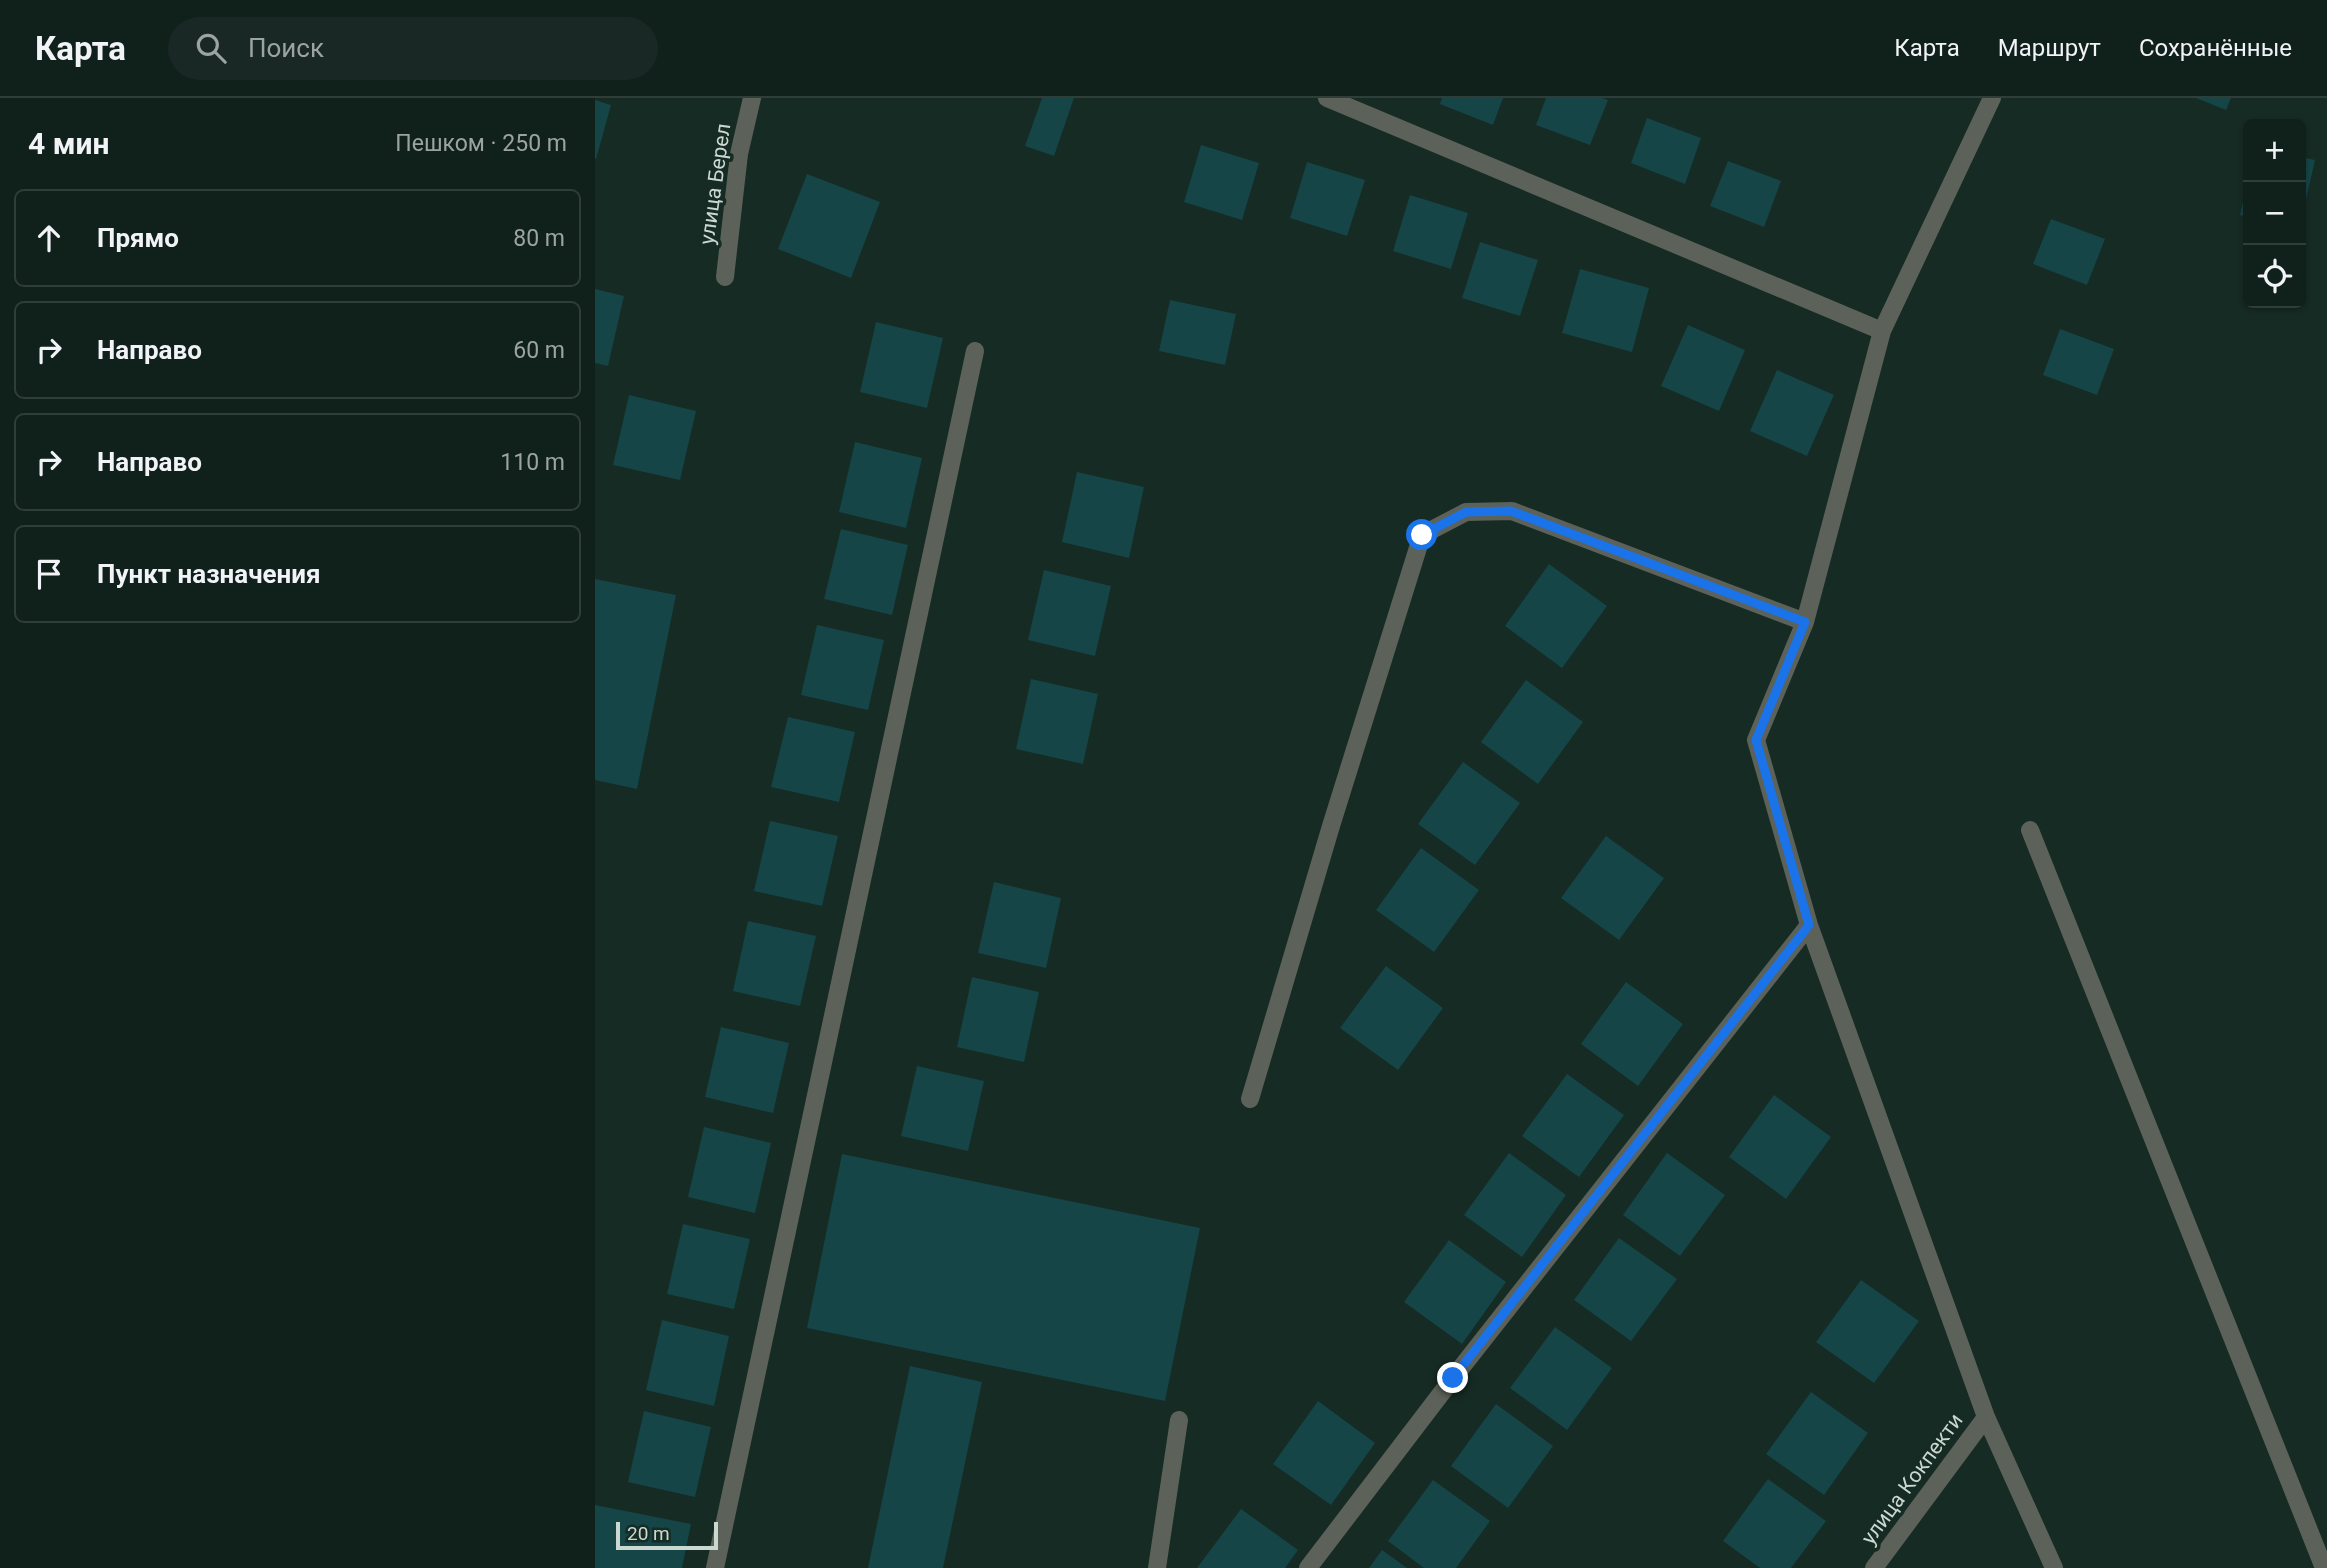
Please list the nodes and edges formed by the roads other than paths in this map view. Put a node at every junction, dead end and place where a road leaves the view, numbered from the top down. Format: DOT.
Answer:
graph roads {
  1 [pos="752,98"];
  2 [pos="1327,98"];
  3 [pos="1992,98"];
  4 [pos="725,277"];
  5 [pos="1882,331"];
  6 [pos="975,351"];
  7 [pos="1805,622"];
  8 [pos="2030,830"];
  9 [pos="1809,925"];
  10 [pos="1250,1100"];
  11 [pos="1986,1417"];
  12 [pos="1179,1420"];
  13 [pos="715,1568"];
  14 [pos="1157,1568"];
  15 [pos="1308,1568"];
  16 [pos="1874,1568"];
  17 [pos="2054,1568"];
  18 [pos="2324,1568"];
  1 -- 4 [label="street, улица Берел"];
  2 -- 5 [label="street"];
  3 -- 5 [label="street"];
  5 -- 7 [label="street"];
  6 -- 13 [label="street"];
  7 -- 9 [label="street"];
  7 -- 10 [label="street"];
  8 -- 18 [label="street"];
  9 -- 11 [label="street"];
  9 -- 15 [label="street"];
  11 -- 16 [label="street, улица Кокпекти"];
  11 -- 17 [label="street"];
  12 -- 14 [label="street"];
}
